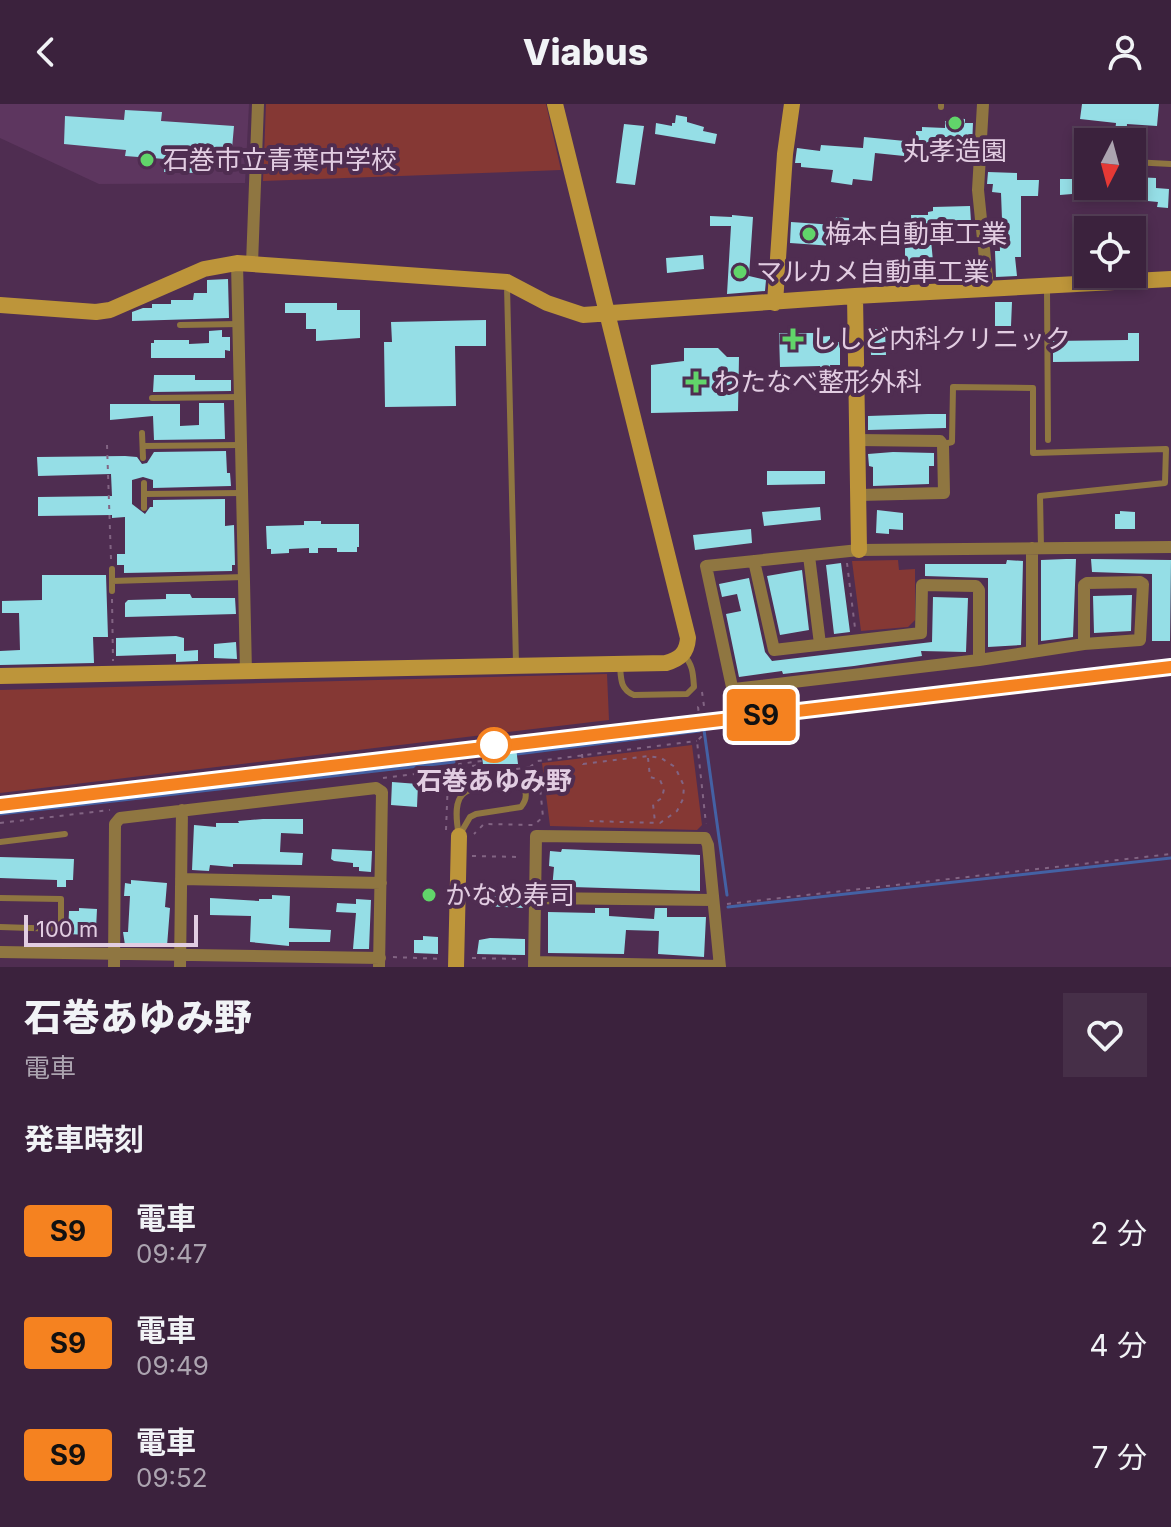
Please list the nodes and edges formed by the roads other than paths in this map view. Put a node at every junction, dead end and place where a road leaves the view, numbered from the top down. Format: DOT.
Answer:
graph roads {
  1 [pos="258,104"];
  2 [pos="555,104"];
  3 [pos="792,104"];
  4 [pos="983,104"];
  5 [pos="1146,163"];
  6 [pos="1171,164"];
  7 [pos="244,263"];
  8 [pos="1171,279"];
  9 [pos="507,282"];
  10 [pos="1047,285"];
  11 [pos="988,288"];
  12 [pos="855,296"];
  13 [pos="775,303"];
  14 [pos="0,305"];
  15 [pos="606,315"];
  16 [pos="239,324"];
  17 [pos="180,325"];
  18 [pos="239,397"];
  19 [pos="152,398"];
  20 [pos="142,433"];
  21 [pos="858,440"];
  22 [pos="1048,440"];
  23 [pos="240,445"];
  24 [pos="943,445"];
  25 [pos="143,446"];
  26 [pos="143,458"];
  27 [pos="144,483"];
  28 [pos="241,493"];
  29 [pos="144,494"];
  30 [pos="859,495"];
  31 [pos="144,508"];
  32 [pos="1171,547"];
  33 [pos="1036,548"];
  34 [pos="853,554"];
  35 [pos="809,556"];
  36 [pos="754,561"];
  37 [pos="112,569"];
  38 [pos="244,577"];
  39 [pos="112,581"];
  40 [pos="112,591"];
  41 [pos="820,644"];
  42 [pos="1084,644"];
  43 [pos="1032,652"];
  44 [pos="683,654"];
  45 [pos="979,660"];
  46 [pos="620,664"];
  47 [pos="516,667"];
  48 [pos="246,672"];
  49 [pos="0,676"];
  50 [pos="457,802"];
  51 [pos="182,810"];
  52 [pos="472,816"];
  53 [pos="65,834"];
  54 [pos="459,836"];
  55 [pos="0,842"];
  56 [pos="181,879"];
  57 [pos="381,883"];
  58 [pos="0,898"];
  59 [pos="535,898"];
  60 [pos="713,903"];
  61 [pos="0,927"];
  62 [pos="0,952"];
  63 [pos="44,953"];
  64 [pos="114,960"];
  65 [pos="180,961"];
  66 [pos="379,961"];
  67 [pos="456,961"];
  68 [pos="534,963"];
  69 [pos="43,967"];
  70 [pos="720,967"];
  1 -- 7 [label="street"];
  2 -- 15 [label="street"];
  3 -- 13 [label="street"];
  4 -- 11 [label="street"];
  5 -- 6 [label="lane"];
  7 -- 9 [label="street"];
  7 -- 14 [label="street"];
  7 -- 16 [label="street"];
  8 -- 10 [label="street"];
  9 -- 15 [label="street"];
  9 -- 47 [label="lane"];
  10 -- 11 [label="street"];
  10 -- 22 [label="lane"];
  11 -- 12 [label="street"];
  12 -- 13 [label="street"];
  12 -- 21 [label="street"];
  13 -- 15 [label="street"];
  15 -- 44 [label="street"];
  16 -- 17 [label="lane"];
  16 -- 18 [label="street"];
  18 -- 19 [label="lane"];
  18 -- 23 [label="street"];
  20 -- 25 [label="lane"];
  21 -- 24 [label="street"];
  21 -- 30 [label="street"];
  23 -- 25 [label="lane"];
  23 -- 28 [label="street"];
  24 -- 30 [label="street"];
  24 -- 33 [label="lane"];
  25 -- 26 [label="lane"];
  27 -- 29 [label="lane"];
  28 -- 29 [label="lane"];
  28 -- 38 [label="street"];
  29 -- 31 [label="lane"];
  30 -- 34 [label="street"];
  32 -- 33 [label="street"];
  33 -- 34 [label="street"];
  33 -- 43 [label="street"];
  34 -- 35 [label="street"];
  35 -- 36 [label="street"];
  35 -- 41 [label="street"];
  36 -- 41 [label="street"];
  36 -- 45 [label="street"];
  37 -- 39 [label="lane"];
  38 -- 39 [label="lane"];
  38 -- 48 [label="street"];
  39 -- 40 [label="lane"];
  41 -- 45 [label="street"];
  42 -- 42 [label="street"];
  42 -- 43 [label="street"];
  43 -- 45 [label="street"];
  44 -- 46 [label="street"];
  44 -- 46 [label="lane"];
  46 -- 47 [label="street"];
  47 -- 48 [label="street"];
  48 -- 49 [label="street"];
  50 -- 52 [label="lane"];
  50 -- 52 [label="lane"];
  50 -- 54 [label="lane"];
  51 -- 56 [label="street"];
  51 -- 57 [label="street"];
  51 -- 64 [label="street"];
  52 -- 54 [label="lane"];
  53 -- 55 [label="lane"];
  54 -- 67 [label="street"];
  56 -- 57 [label="street"];
  56 -- 65 [label="street"];
  57 -- 66 [label="street"];
  58 -- 61 [label="lane"];
  59 -- 60 [label="street"];
  59 -- 60 [label="street"];
  59 -- 68 [label="street"];
  60 -- 70 [label="street"];
  62 -- 63 [label="street"];
  63 -- 64 [label="street"];
  63 -- 69 [label="street"];
  64 -- 65 [label="street"];
  65 -- 66 [label="street"];
  68 -- 70 [label="street"];
}
